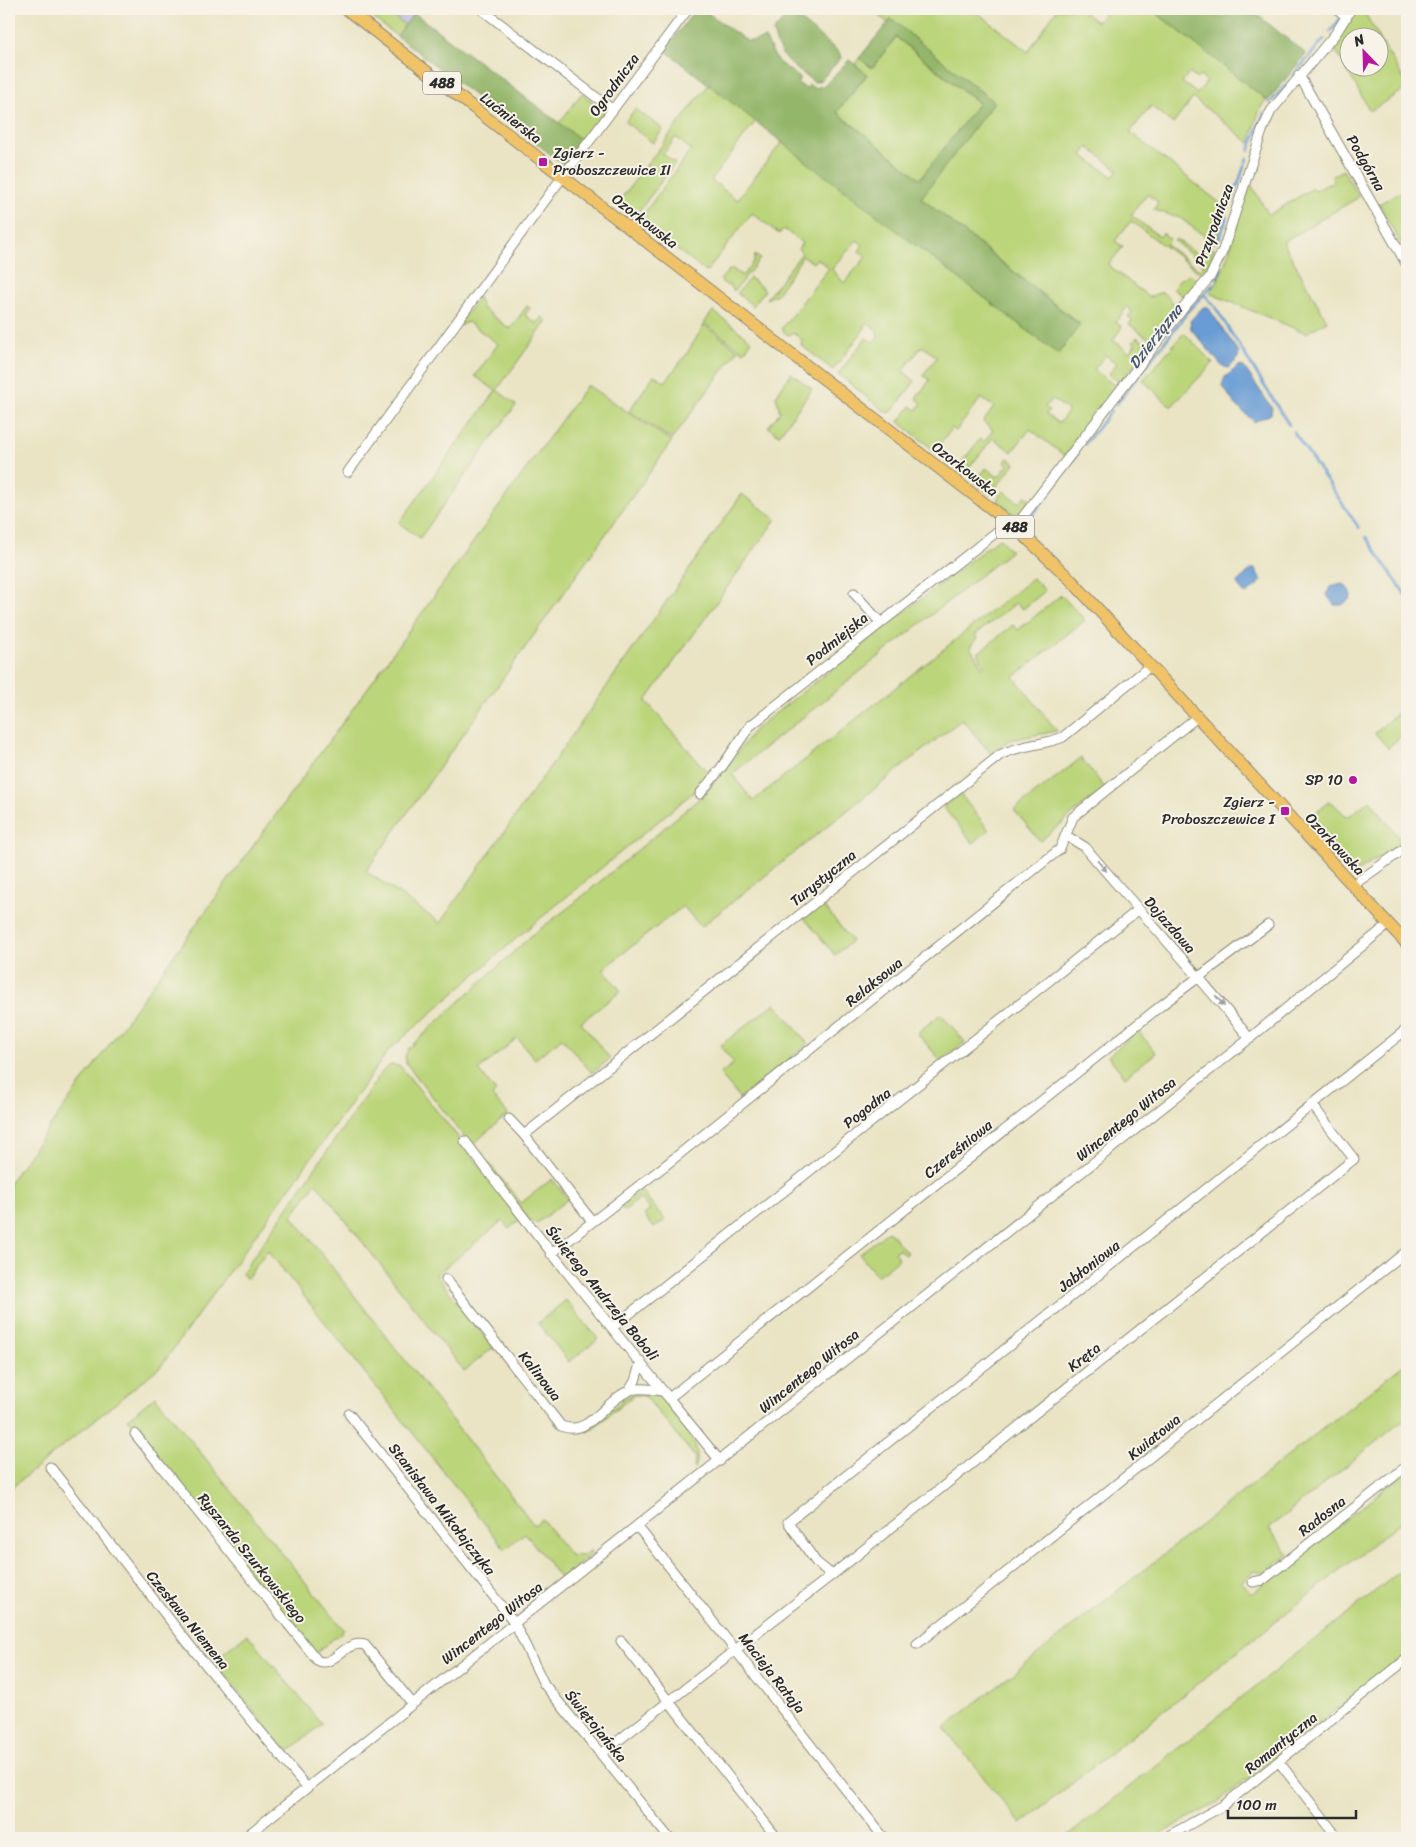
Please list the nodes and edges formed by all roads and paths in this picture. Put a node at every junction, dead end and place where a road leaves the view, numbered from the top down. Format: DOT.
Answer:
graph roads {
  1 [pos="346,9"];
  2 [pos="481,9"];
  3 [pos="688,9"];
  4 [pos="1337,9"];
  5 [pos="1349,13"];
  6 [pos="1299,75"];
  7 [pos="613,110"];
  8 [pos="563,177"];
  9 [pos="1407,265"];
  10 [pos="348,472"];
  11 [pos="1011,524"];
  12 [pos="854,592"];
  13 [pos="880,622"];
  14 [pos="1150,666"];
  15 [pos="1197,717"];
  16 [pos="700,794"];
  17 [pos="1065,835"];
  18 [pos="1407,847"];
  19 [pos="1352,885"];
  20 [pos="1138,910"];
  21 [pos="1268,924"];
  22 [pos="1389,924"];
  23 [pos="1407,944"];
  24 [pos="1197,977"];
  25 [pos="1407,1029"];
  26 [pos="1250,1038"];
  27 [pos="1313,1106"];
  28 [pos="509,1119"];
  29 [pos="524,1135"];
  30 [pos="465,1141"];
  31 [pos="592,1220"];
  32 [pos="1407,1251"];
  33 [pos="551,1254"];
  34 [pos="446,1279"];
  35 [pos="613,1327"];
  36 [pos="641,1361"];
  37 [pos="629,1391"];
  38 [pos="662,1391"];
  39 [pos="669,1398"];
  40 [pos="348,1414"];
  41 [pos="135,1434"];
  42 [pos="720,1461"];
  43 [pos="1407,1466"];
  44 [pos="50,1467"];
  45 [pos="637,1526"];
  46 [pos="832,1575"];
  47 [pos="1252,1582"];
  48 [pos="514,1622"];
  49 [pos="621,1641"];
  50 [pos="918,1644"];
  51 [pos="737,1651"];
  52 [pos="1407,1659"];
  53 [pos="669,1702"];
  54 [pos="412,1703"];
  55 [pos="601,1754"];
  56 [pos="1279,1762"];
  57 [pos="307,1788"];
  58 [pos="1179,1835"];
  59 [pos="244,1838"];
  60 [pos="669,1838"];
  61 [pos="777,1838"];
  62 [pos="884,1838"];
  63 [pos="1165,1838"];
  64 [pos="1338,1838"];
  1 -- 8 [label="main road, Lućmierska / 488"];
  2 -- 7 [label="street"];
  3 -- 7 [label="street, Ogrodnicza"];
  4 -- 5 [label="street, Przyrodnicza"];
  5 -- 6 [label="street, Przyrodnicza"];
  6 -- 9 [label="street, Podgórna"];
  6 -- 11 [label="street, Przyrodnicza"];
  7 -- 8 [label="street, Ogrodnicza"];
  8 -- 10 [label="street, Ogrodnicza"];
  8 -- 11 [label="main road, Ozorkowska / 488"];
  11 -- 13 [label="street, Podmiejska"];
  11 -- 14 [label="main road, Ozorkowska / 488"];
  12 -- 13 [label="street"];
  13 -- 16 [label="street, Podmiejska"];
  14 -- 15 [label="main road, Ozorkowska / 488"];
  14 -- 29 [label="street, Turystyczna"];
  15 -- 17 [label="street, Relaksowa"];
  15 -- 19 [label="main road, Ozorkowska / 488"];
  17 -- 20 [label="street, Dojazdowa, one-way"];
  17 -- 31 [label="street, Relaksowa"];
  18 -- 19 [label="street"];
  19 -- 22 [label="main road, Ozorkowska / 488"];
  20 -- 24 [label="street, Dojazdowa"];
  20 -- 35 [label="street, Pogodna"];
  21 -- 24 [label="street, Czereśniowa"];
  22 -- 23 [label="main road, Ozorkowska / 488"];
  22 -- 26 [label="street, Wincentego Witosa"];
  24 -- 26 [label="street, Dojazdowa, one-way"];
  24 -- 39 [label="street, Czereśniowa"];
  25 -- 27 [label="street, Jabłoniowa"];
  26 -- 42 [label="street, Wincentego Witosa"];
  27 -- 46 [label="street, Kręta"];
  27 -- 46 [label="street, Jabłoniowa"];
  28 -- 29 [label="street"];
  29 -- 31 [label="street"];
  30 -- 33 [label="street, Świętego Andrzeja Boboli"];
  31 -- 33 [label="street, Relaksowa"];
  32 -- 50 [label="street, Kwiatowa"];
  33 -- 35 [label="street, Świętego Andrzeja Boboli"];
  34 -- 37 [label="street, Kalinowa"];
  35 -- 36 [label="street, Świętego Andrzeja Boboli"];
  36 -- 37 [label="street, Kalinowa"];
  36 -- 38 [label="street, Świętego Andrzeja Boboli"];
  37 -- 38 [label="street"];
  38 -- 39 [label="street, Świętego Andrzeja Boboli"];
  39 -- 42 [label="street, Świętego Andrzeja Boboli"];
  40 -- 48 [label="street, Stanisława Mikołajczyka"];
  41 -- 54 [label="street, Ryszarda Szurkowskiego"];
  42 -- 45 [label="street, Wincentego Witosa"];
  43 -- 47 [label="street, Radosna"];
  44 -- 57 [label="street, Czesława Niemena"];
  45 -- 48 [label="street, Wincentego Witosa"];
  45 -- 51 [label="street, Macieja Rataja"];
  46 -- 51 [label="street"];
  48 -- 54 [label="street, Wincentego Witosa"];
  48 -- 55 [label="street, Świętojańska"];
  49 -- 53 [label="street"];
  51 -- 53 [label="street"];
  51 -- 62 [label="street, Macieja Rataja"];
  52 -- 56 [label="street, Romantyczna"];
  53 -- 55 [label="street"];
  53 -- 61 [label="street"];
  54 -- 57 [label="street, Wincentego Witosa"];
  55 -- 60 [label="street, Świętojańska"];
  56 -- 58 [label="street, Romantyczna"];
  56 -- 64 [label="street"];
  57 -- 59 [label="street, Wincentego Witosa"];
  58 -- 63 [label="street, Romantyczna"];
}
